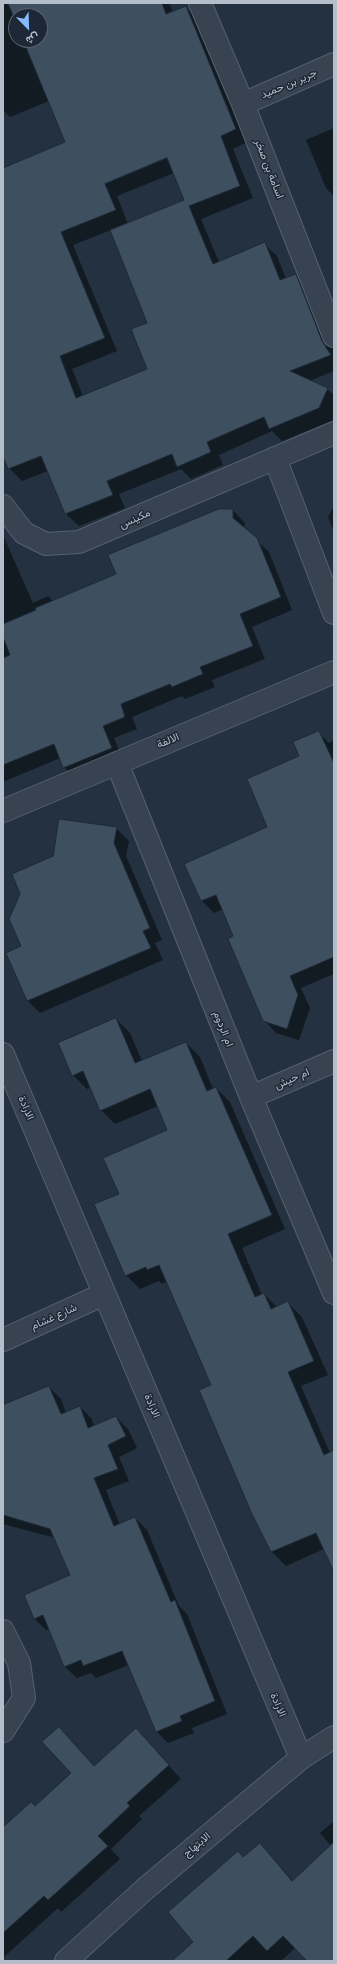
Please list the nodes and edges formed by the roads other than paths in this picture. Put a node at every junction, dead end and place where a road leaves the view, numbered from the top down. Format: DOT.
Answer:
graph roads {
  1 [pos="200,3"];
  2 [pos="334,64"];
  3 [pos="243,104"];
  4 [pos="334,336"];
  5 [pos="334,433"];
  6 [pos="275,458"];
  7 [pos="3,506"];
  8 [pos="334,613"];
  9 [pos="334,672"];
  10 [pos="117,763"];
  11 [pos="3,811"];
  12 [pos="3,1054"];
  13 [pos="334,1061"];
  14 [pos="250,1097"];
  15 [pos="104,1294"];
  16 [pos="334,1294"];
  17 [pos="3,1340"];
  18 [pos="3,1631"];
  19 [pos="3,1731"];
  20 [pos="334,1738"];
  21 [pos="301,1758"];
  22 [pos="66,1961"];
  1 -- 3 [label="street, اسامة بن صخر"];
  2 -- 3 [label="street, جرير بن حميد"];
  3 -- 4 [label="street, اسامة بن صخر"];
  5 -- 6 [label="street, مكينس"];
  6 -- 7 [label="street, مكينس"];
  6 -- 8 [label="street"];
  9 -- 10 [label="street, الالفة"];
  10 -- 11 [label="street, الالفة"];
  10 -- 14 [label="street, ام الردوم"];
  12 -- 15 [label="street, الارادة"];
  13 -- 14 [label="street, ام حيش"];
  14 -- 16 [label="street, ام الردوم"];
  15 -- 17 [label="street, شارع غشام"];
  15 -- 21 [label="street, الارادة"];
  18 -- 19 [label="street"];
  20 -- 21 [label="street, الابتهاج"];
  21 -- 22 [label="street, الابتهاج"];
}
